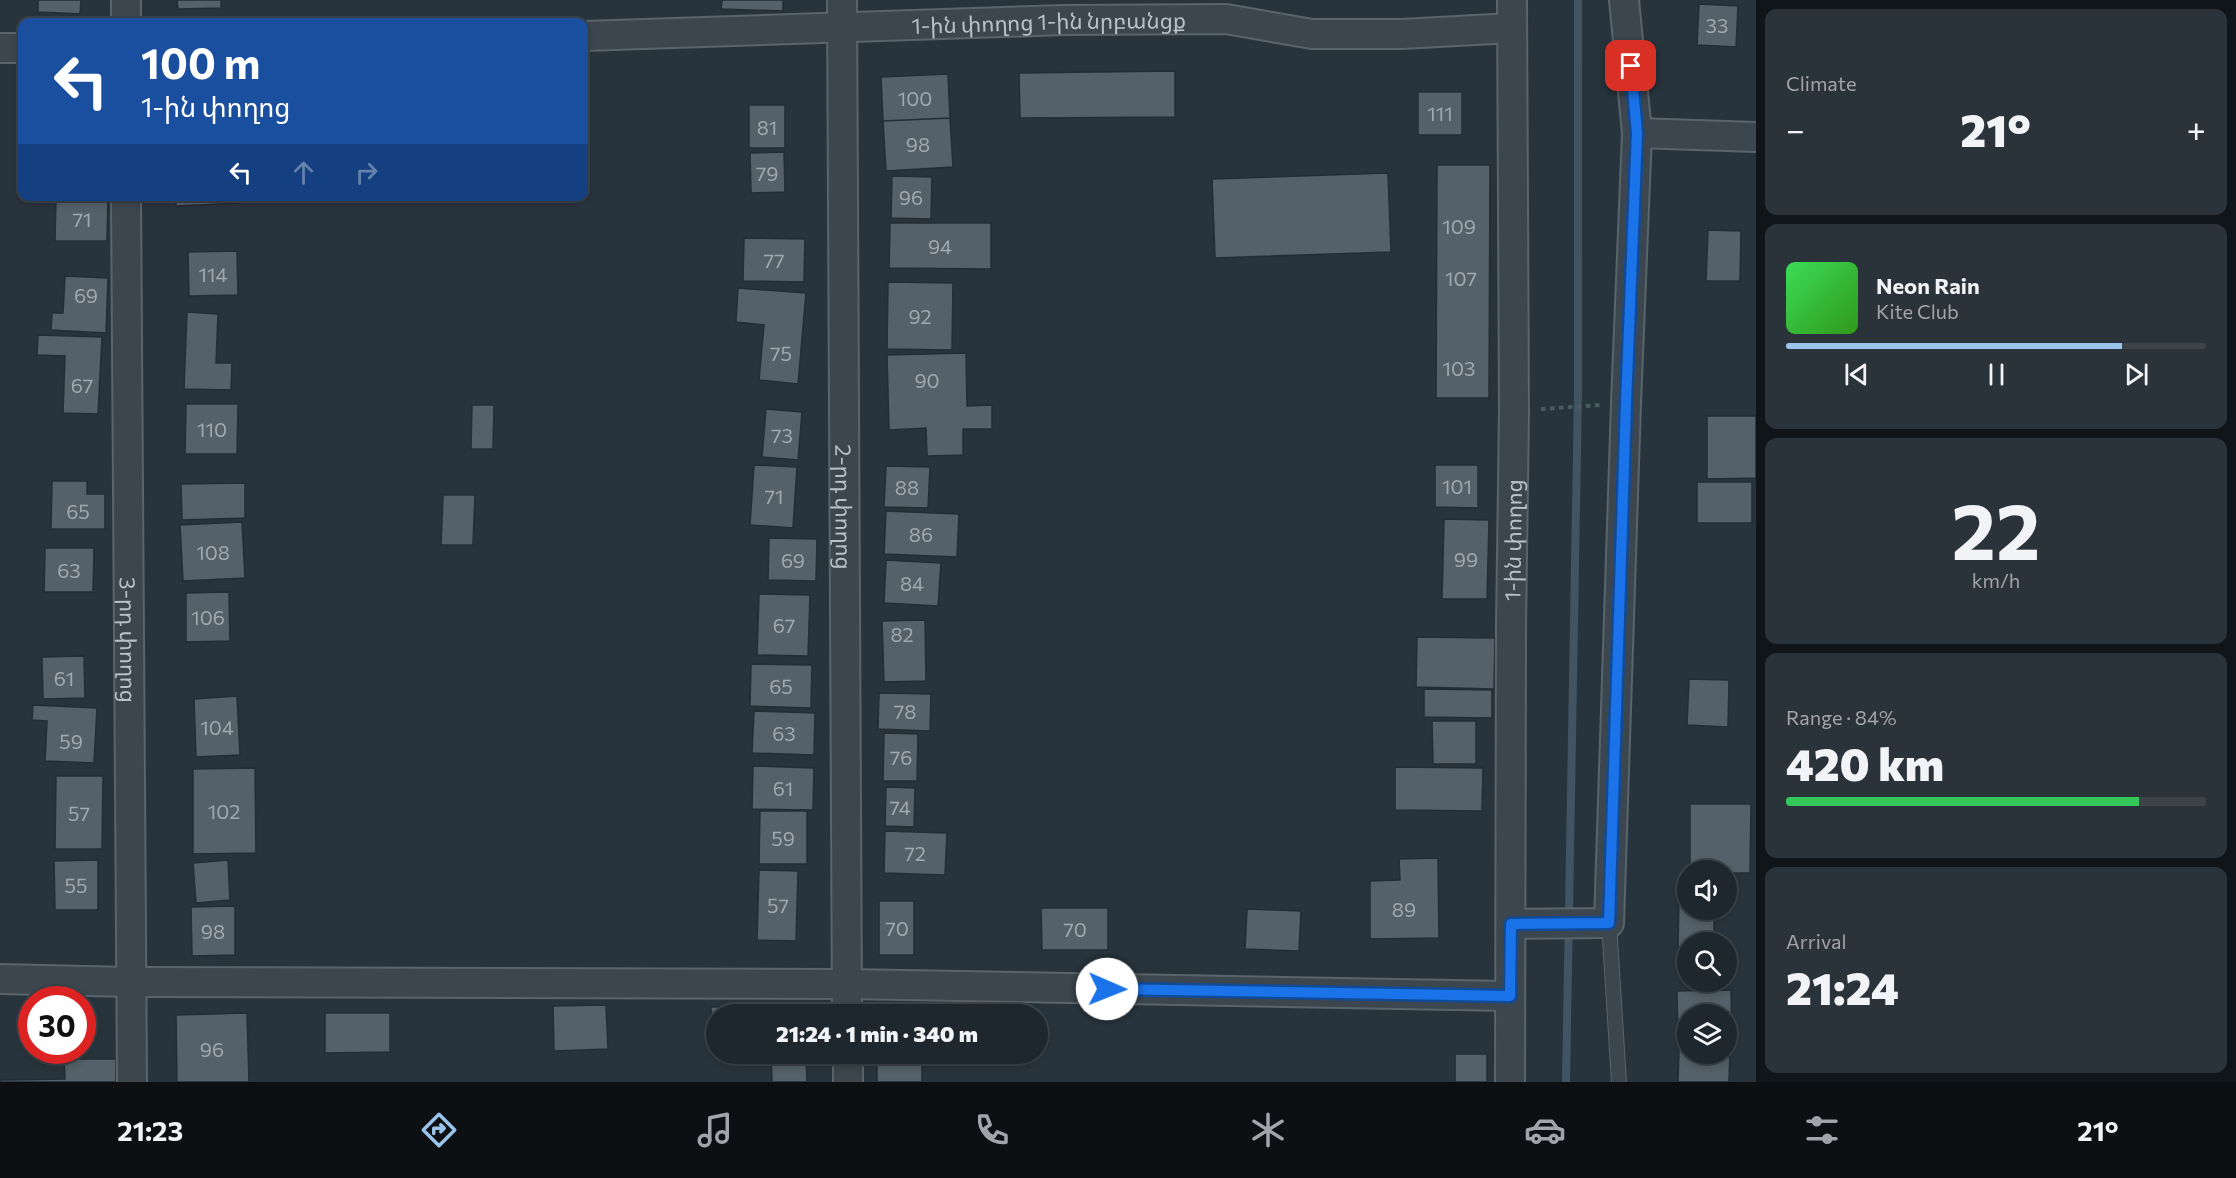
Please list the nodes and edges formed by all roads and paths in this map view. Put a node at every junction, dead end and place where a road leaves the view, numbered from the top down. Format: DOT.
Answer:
graph roads {
  1 [pos="126,0"];
  2 [pos="842,0"];
  3 [pos="1624,0"];
  4 [pos="1512,14"];
  5 [pos="126,18"];
  6 [pos="842,28"];
  7 [pos="588,36"];
  8 [pos="0,48"];
  9 [pos="18,48"];
  10 [pos="1637,133"];
  11 [pos="1756,137"];
  12 [pos="126,201"];
  13 [pos="1626,403"];
  14 [pos="1514,411"];
  15 [pos="1609,923"];
  16 [pos="1511,924"];
  17 [pos="0,979"];
  18 [pos="130,982"];
  19 [pos="846,984"];
  20 [pos="1510,996"];
  21 [pos="847,1004"];
  22 [pos="848,1064"];
  23 [pos="132,1082"];
  24 [pos="848,1082"];
  25 [pos="1510,1082"];
  26 [pos="1619,1082"];
  1 -- 5 [label="street"];
  2 -- 6 [label="street, 2-րդ փողոց"];
  3 -- 10 [label="street"];
  4 -- 6 [label="street, 1-ին փողոց 1-ին նրբանցք"];
  4 -- 14 [label="street, 1-ին փողոց"];
  6 -- 7 [label="street, 1-ին փողոց 1-ին նրբանցք"];
  6 -- 19 [label="street, 2-րդ փողոց"];
  8 -- 9 [label="street"];
  10 -- 11 [label="street"];
  10 -- 13 [label="street"];
  12 -- 18 [label="street, 3-րդ փողոց"];
  13 -- 14 [label="path"];
  13 -- 15 [label="street"];
  14 -- 16 [label="street, 1-ին փողոց"];
  15 -- 16 [label="street"];
  15 -- 26 [label="lane"];
  16 -- 20 [label="street, 1-ին փողոց"];
  17 -- 18 [label="street"];
  18 -- 19 [label="street"];
  18 -- 23 [label="street, 3-րդ փողոց"];
  19 -- 20 [label="street"];
  19 -- 21 [label="street, 2-րդ փողոց"];
  20 -- 25 [label="street, 1-ին փողոց"];
  22 -- 24 [label="street"];
}
